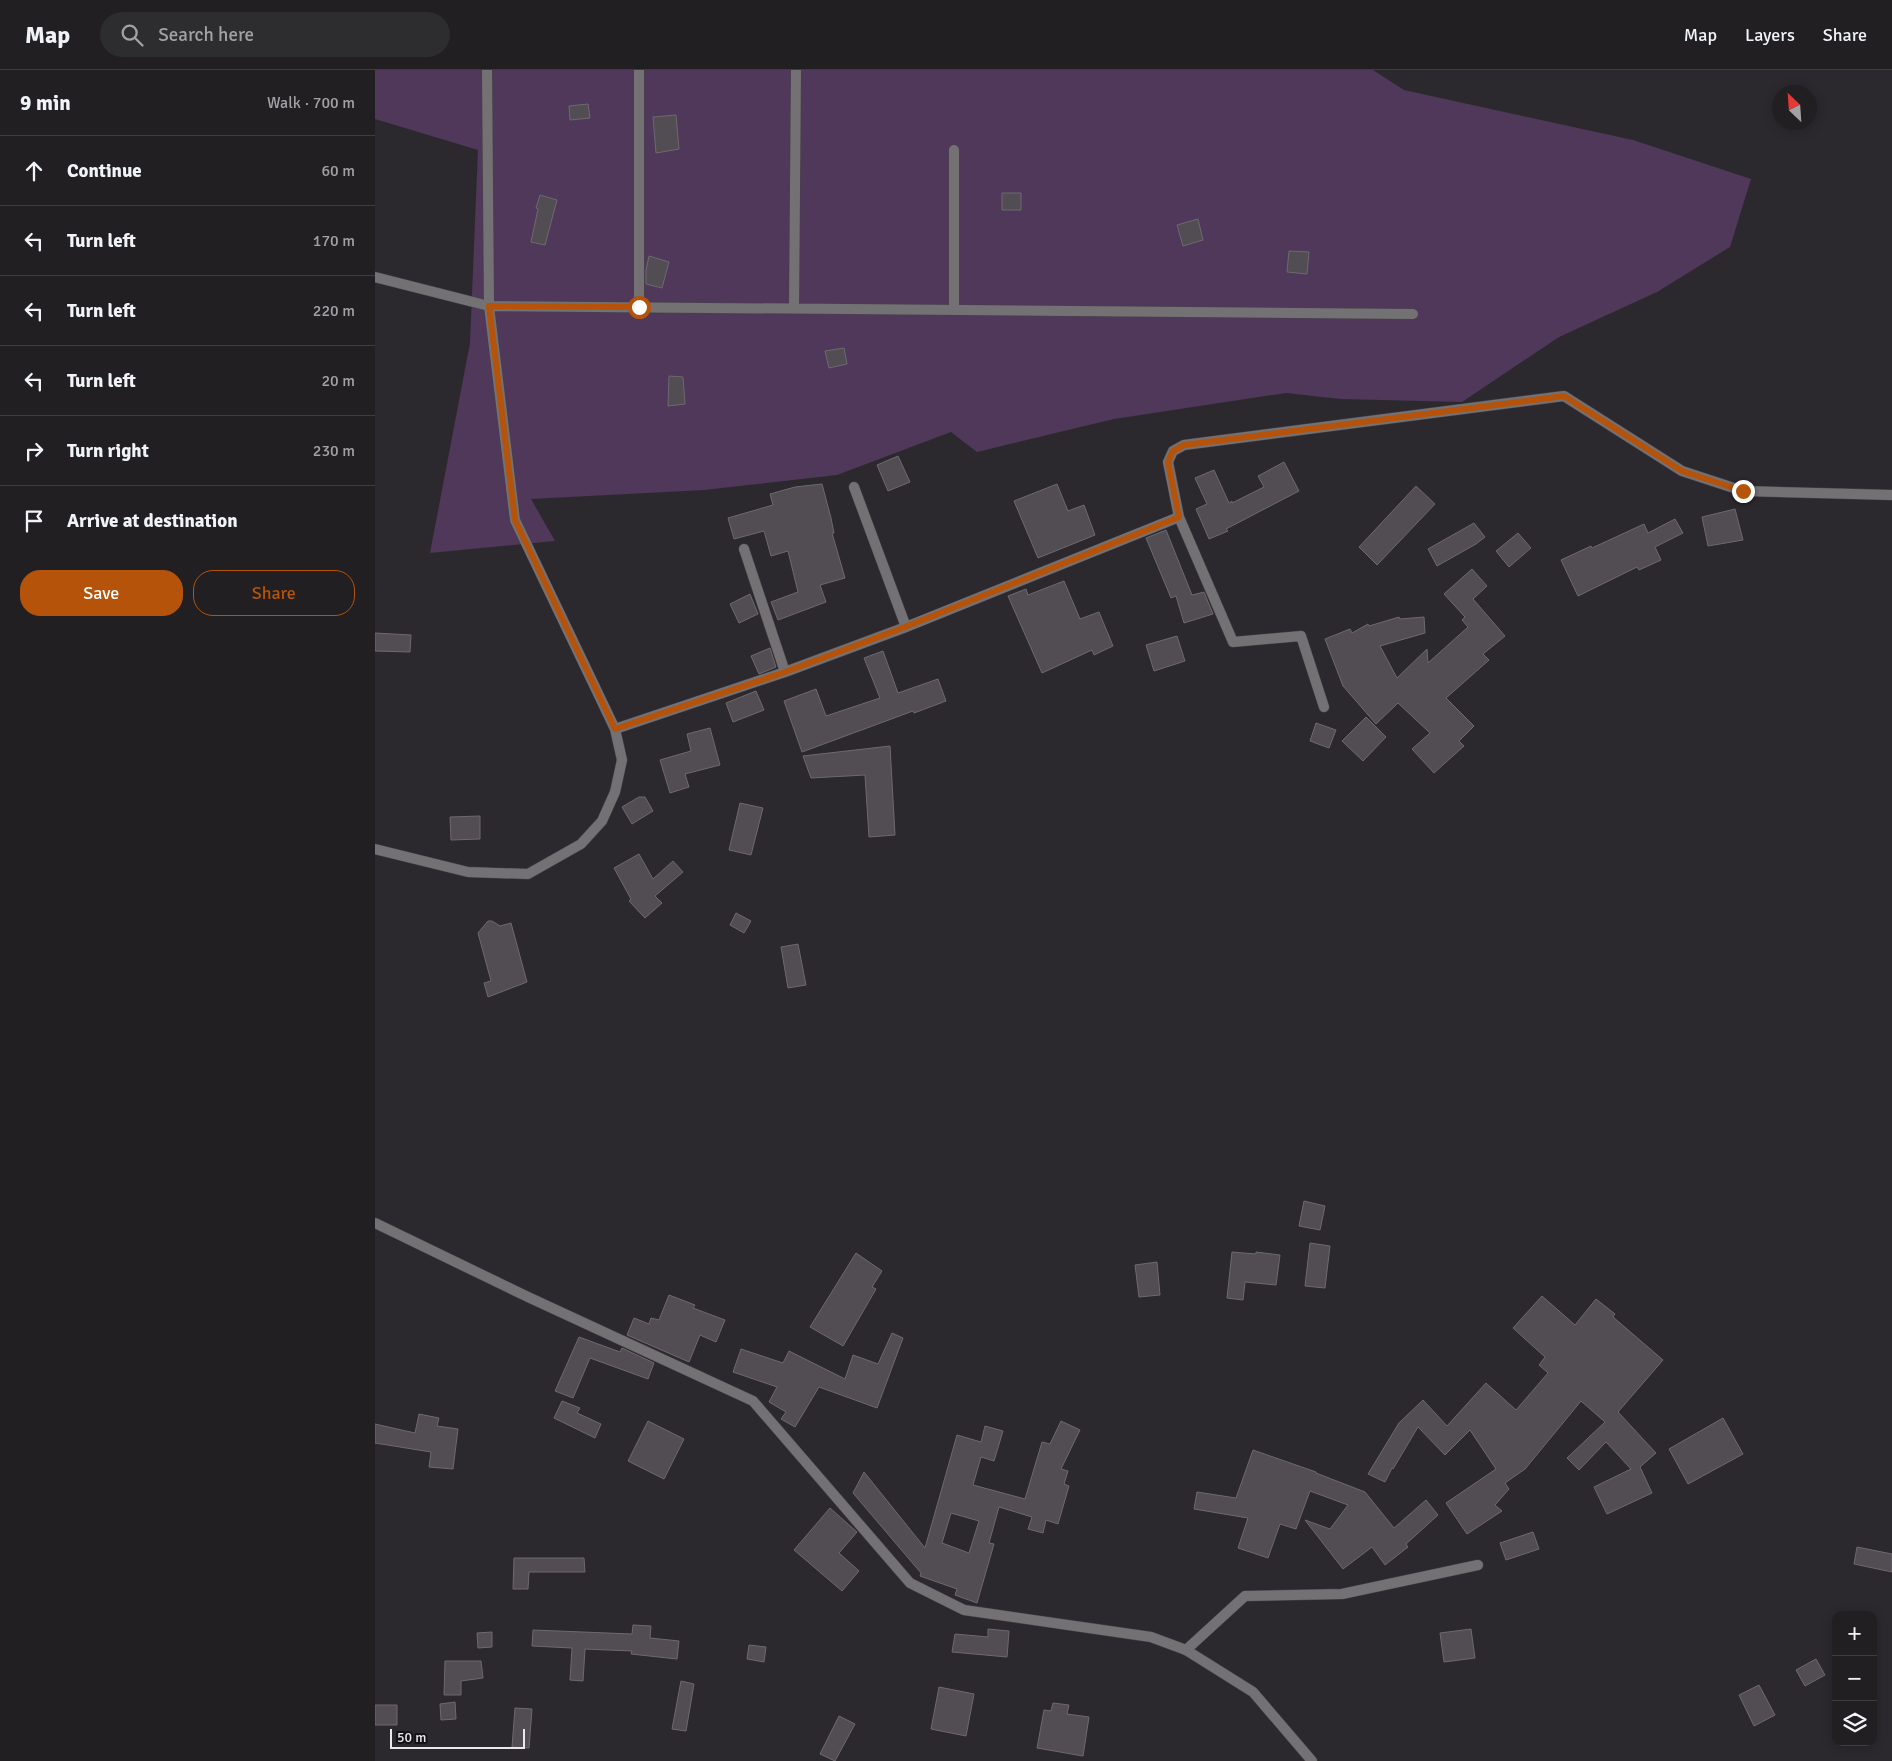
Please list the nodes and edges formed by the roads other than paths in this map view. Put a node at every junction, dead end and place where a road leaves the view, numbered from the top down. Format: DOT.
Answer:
graph roads {
  1 [pos="487,70"];
  2 [pos="639,70"];
  3 [pos="796,70"];
  4 [pos="955,150"];
  5 [pos="375,277"];
  6 [pos="489,306"];
  7 [pos="639,307"];
  8 [pos="794,309"];
  9 [pos="954,310"];
  10 [pos="1413,314"];
  11 [pos="854,487"];
  12 [pos="1892,495"];
  13 [pos="1179,517"];
  14 [pos="745,549"];
  15 [pos="905,627"];
  16 [pos="785,672"];
  17 [pos="1324,707"];
  18 [pos="615,729"];
  19 [pos="375,849"];
  20 [pos="375,1223"];
  21 [pos="1478,1565"];
  22 [pos="1186,1650"];
  23 [pos="1312,1761"];
  1 -- 6 [label="street"];
  2 -- 7 [label="street"];
  3 -- 8 [label="street"];
  4 -- 9 [label="street"];
  5 -- 6 [label="street"];
  6 -- 7 [label="street"];
  6 -- 18 [label="street"];
  7 -- 8 [label="street"];
  8 -- 9 [label="street"];
  9 -- 10 [label="street"];
  11 -- 15 [label="street"];
  12 -- 13 [label="street"];
  13 -- 15 [label="street"];
  13 -- 17 [label="street"];
  14 -- 16 [label="street"];
  15 -- 16 [label="street"];
  16 -- 18 [label="street"];
  18 -- 19 [label="street"];
  20 -- 22 [label="street"];
  21 -- 22 [label="street"];
  22 -- 23 [label="street"];
}
